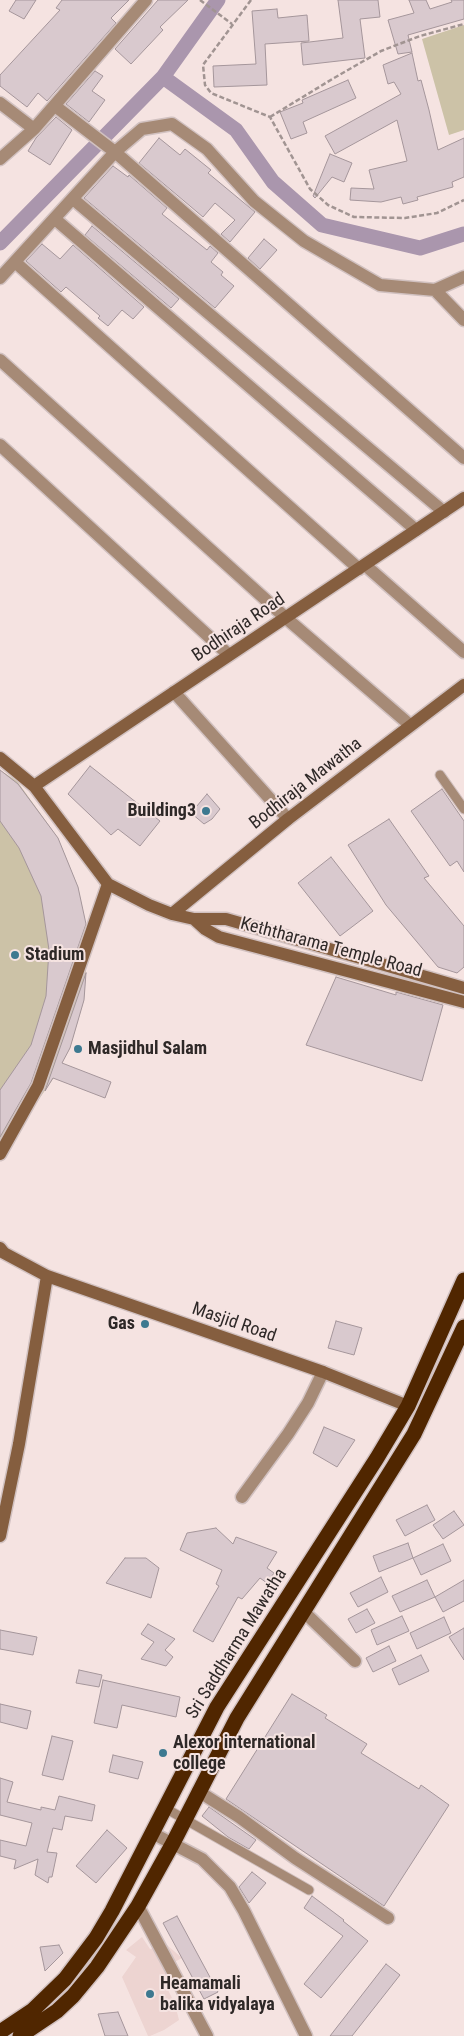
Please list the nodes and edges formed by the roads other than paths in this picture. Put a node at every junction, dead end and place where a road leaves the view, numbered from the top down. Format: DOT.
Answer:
graph roads {
  1 [pos="146,0"];
  2 [pos="0,102"];
  3 [pos="55,106"];
  4 [pos="34,128"];
  5 [pos="115,152"];
  6 [pos="0,159"];
  7 [pos="74,199"];
  8 [pos="55,219"];
  9 [pos="15,262"];
  10 [pos="464,277"];
  11 [pos="0,278"];
  12 [pos="434,290"];
  13 [pos="464,320"];
  14 [pos="0,360"];
  15 [pos="0,445"];
  16 [pos="464,458"];
  17 [pos="464,498"];
  18 [pos="444,512"];
  19 [pos="416,530"];
  20 [pos="362,567"];
  21 [pos="286,618"];
  22 [pos="464,652"];
  23 [pos="230,656"];
  24 [pos="464,685"];
  25 [pos="174,692"];
  26 [pos="410,725"];
  27 [pos="0,758"];
  28 [pos="440,775"];
  29 [pos="34,786"];
  30 [pos="464,810"];
  31 [pos="288,819"];
  32 [pos="108,884"];
  33 [pos="172,914"];
  34 [pos="194,919"];
  35 [pos="303,942"];
  36 [pos="295,957"];
  37 [pos="464,988"];
  38 [pos="440,989"];
  39 [pos="464,1002"];
  40 [pos="0,1154"];
  41 [pos="0,1248"];
  42 [pos="46,1276"];
  43 [pos="464,1280"];
  44 [pos="464,1327"];
  45 [pos="323,1372"];
  46 [pos="408,1406"];
  47 [pos="242,1497"];
  48 [pos="0,1536"];
  49 [pos="303,1610"];
  50 [pos="355,1661"];
  51 [pos="198,1791"];
  52 [pos="165,1808"];
  53 [pos="185,1818"];
  54 [pos="152,1833"];
  55 [pos="172,1843"];
  56 [pos="309,1890"];
  57 [pos="138,1906"];
  58 [pos="388,1918"];
  59 [pos="0,2032"];
  60 [pos="20,2036"];
  61 [pos="207,2036"];
  62 [pos="306,2036"];
  1 -- 3 [label="street"];
  2 -- 4 [label="street"];
  3 -- 4 [label="street"];
  3 -- 5 [label="street"];
  4 -- 6 [label="street"];
  5 -- 7 [label="street"];
  5 -- 12 [label="street"];
  5 -- 16 [label="street"];
  7 -- 8 [label="street"];
  7 -- 18 [label="street"];
  8 -- 9 [label="street"];
  8 -- 19 [label="street"];
  9 -- 11 [label="street"];
  9 -- 20 [label="street"];
  10 -- 12 [label="street"];
  12 -- 13 [label="street"];
  14 -- 21 [label="street"];
  15 -- 23 [label="street"];
  17 -- 18 [label="street, Bodhiraja Road"];
  18 -- 19 [label="street, Bodhiraja Road"];
  19 -- 20 [label="street, Bodhiraja Road"];
  20 -- 21 [label="street, Bodhiraja Road"];
  20 -- 22 [label="street"];
  21 -- 23 [label="street, Bodhiraja Road"];
  21 -- 26 [label="street"];
  23 -- 25 [label="street, Bodhiraja Road"];
  24 -- 26 [label="street, Bodhiraja Mawatha"];
  25 -- 29 [label="street, Bodhiraja Road"];
  25 -- 31 [label="street"];
  26 -- 31 [label="street, Bodhiraja Mawatha"];
  27 -- 29 [label="street, Keththarama Temple Road"];
  28 -- 30 [label="lane"];
  29 -- 32 [label="street, Keththarama Temple Road"];
  31 -- 33 [label="street, Bodhiraja Mawatha"];
  32 -- 33 [label="street, Keththarama Temple Road"];
  32 -- 40 [label="street"];
  33 -- 34 [label="street, Keththarama Temple Road"];
  34 -- 35 [label="street, Keththarama Temple Road"];
  34 -- 36 [label="street, Keththarama Temple Road"];
  35 -- 36 [label="street"];
  35 -- 38 [label="street, Keththarama Temple Road"];
  36 -- 38 [label="street, Keththarama Temple Road"];
  37 -- 38 [label="street, Keththarama Temple Road"];
  38 -- 39 [label="street, Keththarama Temple Road"];
  41 -- 42 [label="street, Masjid Road"];
  42 -- 45 [label="street, Masjid Road"];
  42 -- 48 [label="street"];
  43 -- 46 [label="highway, Sri Saddharma Mawatha"];
  44 -- 49 [label="highway"];
  45 -- 46 [label="street, Masjid Road"];
  45 -- 47 [label="street"];
  46 -- 52 [label="highway, Sri Saddharma Mawatha"];
  49 -- 50 [label="street"];
  49 -- 51 [label="highway"];
  51 -- 53 [label="highway"];
  51 -- 58 [label="street"];
  52 -- 53 [label="lane"];
  52 -- 54 [label="highway, Sri Saddharma Mawatha"];
  53 -- 55 [label="highway"];
  53 -- 56 [label="lane"];
  54 -- 55 [label="street"];
  54 -- 59 [label="highway, Sri Saddharma Mawatha"];
  55 -- 57 [label="highway"];
  55 -- 62 [label="street"];
  57 -- 60 [label="highway"];
  57 -- 61 [label="street"];
}
